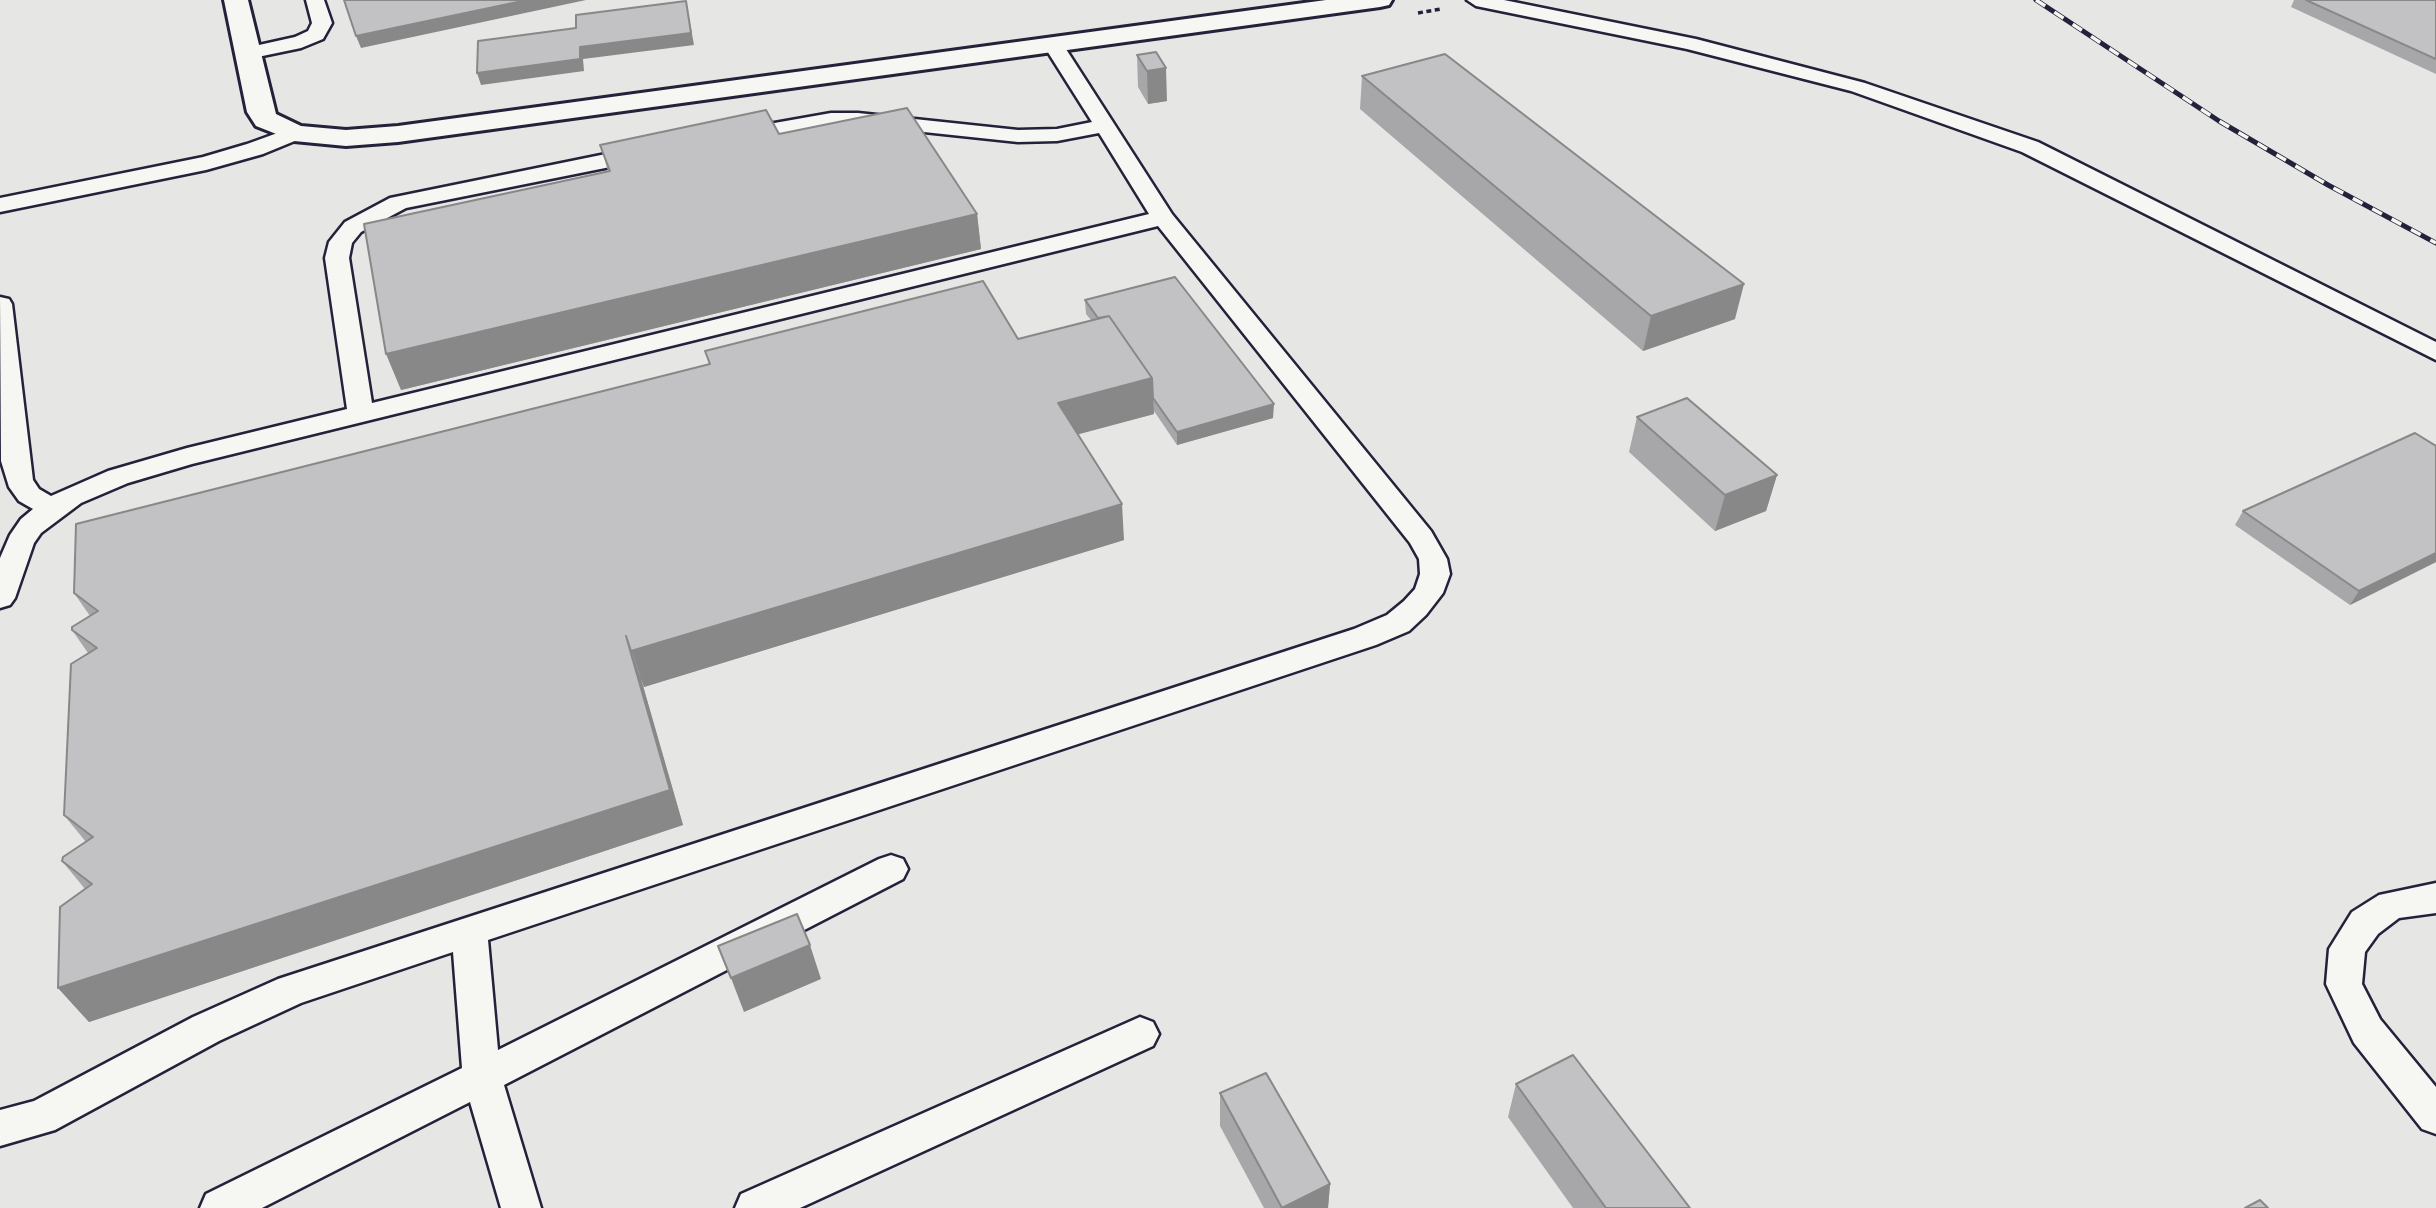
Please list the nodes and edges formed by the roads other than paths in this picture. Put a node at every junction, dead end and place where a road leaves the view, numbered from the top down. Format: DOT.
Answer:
graph roads {
  1 [pos="236,0"];
  2 [pos="315,0"];
  3 [pos="1380,0"];
  4 [pos="1476,0"];
  5 [pos="1054,46"];
  6 [pos="248,53"];
  7 [pos="1103,125"];
  8 [pos="295,133"];
  9 [pos="711,141"];
  10 [pos="671,148"];
  11 [pos="0,205"];
  12 [pos="1163,218"];
  13 [pos="0,304"];
  14 [pos="2436,352"];
  15 [pos="361,414"];
  16 [pos="52,508"];
  17 [pos="0,598"];
  18 [pos="891,869"];
  19 [pos="2436,898"];
  20 [pos="469,932"];
  21 [pos="1140,1034"];
  22 [pos="482,1077"];
  23 [pos="2436,1116"];
  24 [pos="0,1128"];
  25 [pos="220,1208"];
  26 [pos="522,1208"];
  27 [pos="755,1208"];
  1 -- 6 [label="street"];
  2 -- 6 [label="lane"];
  3 -- 5 [label="street"];
  4 -- 14 [label="lane"];
  5 -- 7 [label="lane"];
  5 -- 8 [label="street"];
  6 -- 8 [label="street"];
  7 -- 9 [label="lane"];
  7 -- 12 [label="lane"];
  8 -- 11 [label="lane"];
  10 -- 15 [label="lane"];
  12 -- 15 [label="lane"];
  12 -- 20 [label="lane"];
  13 -- 16 [label="lane"];
  15 -- 16 [label="lane"];
  16 -- 17 [label="lane"];
  18 -- 22 [label="lane"];
  19 -- 23 [label="lane"];
  20 -- 22 [label="lane"];
  20 -- 24 [label="lane"];
  21 -- 27 [label="lane"];
  22 -- 25 [label="lane"];
  22 -- 26 [label="lane"];
}
